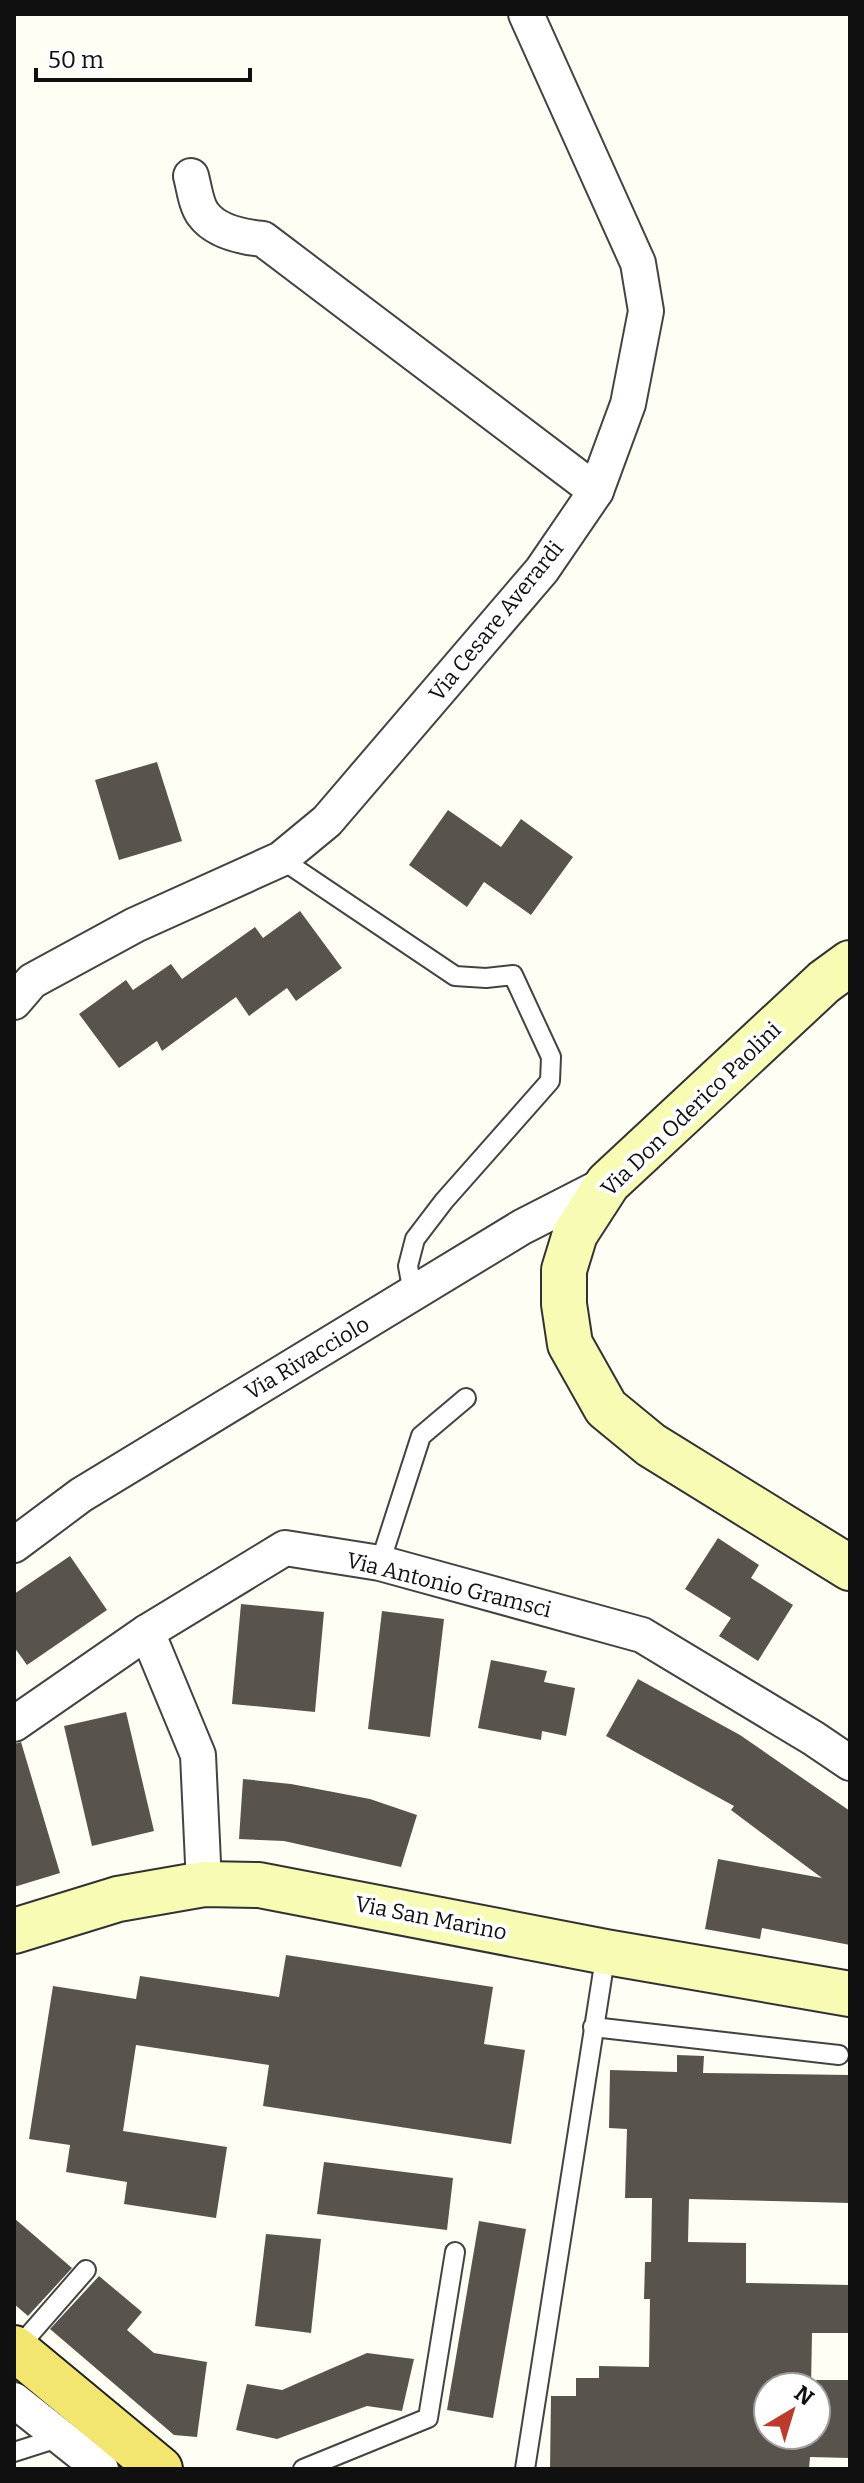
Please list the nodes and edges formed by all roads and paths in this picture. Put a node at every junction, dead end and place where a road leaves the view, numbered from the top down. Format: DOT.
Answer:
graph roads {
  1 [pos="526,14"];
  2 [pos="191,176"];
  3 [pos="596,491"];
  4 [pos="281,859"];
  5 [pos="850,963"];
  6 [pos="14,1002"];
  7 [pos="608,1183"];
  8 [pos="413,1293"];
  9 [pos="466,1398"];
  10 [pos="14,1545"];
  11 [pos="380,1563"];
  12 [pos="850,1568"];
  13 [pos="147,1632"];
  14 [pos="14,1724"];
  15 [pos="850,1763"];
  16 [pos="204,1884"];
  17 [pos="14,1931"];
  18 [pos="606,1952"];
  19 [pos="850,1994"];
  20 [pos="593,2027"];
  21 [pos="839,2055"];
  22 [pos="455,2252"];
  23 [pos="86,2270"];
  24 [pos="15,2349"];
  25 [pos="14,2400"];
  26 [pos="61,2437"];
  27 [pos="14,2452"];
  28 [pos="101,2469"];
  29 [pos="160,2469"];
  30 [pos="303,2469"];
  31 [pos="525,2469"];
  1 -- 3 [label="street, Via Cesare Averardi"];
  2 -- 3 [label="street"];
  3 -- 4 [label="street, Via Cesare Averardi"];
  4 -- 6 [label="street, Via Cesare Averardi"];
  4 -- 8 [label="lane"];
  5 -- 7 [label="street, Via Don Oderico Paolini"];
  7 -- 8 [label="street, Via Rivacciolo"];
  7 -- 12 [label="street, Via Don Oderico Paolini"];
  8 -- 10 [label="street, Via Rivacciolo"];
  9 -- 11 [label="lane"];
  11 -- 13 [label="street, Via Antonio Gramsci"];
  11 -- 15 [label="street, Via Antonio Gramsci"];
  13 -- 14 [label="street, Via Antonio Gramsci"];
  13 -- 16 [label="street"];
  16 -- 17 [label="street, Via San Marino"];
  16 -- 18 [label="street, Via San Marino"];
  18 -- 19 [label="street, Via San Marino"];
  18 -- 20 [label="lane"];
  20 -- 21 [label="lane"];
  20 -- 31 [label="lane"];
  22 -- 30 [label="lane"];
  23 -- 24 [label="lane"];
  24 -- 29 [label="main road"];
  25 -- 26 [label="street"];
  26 -- 27 [label="lane"];
  26 -- 28 [label="street"];
}
